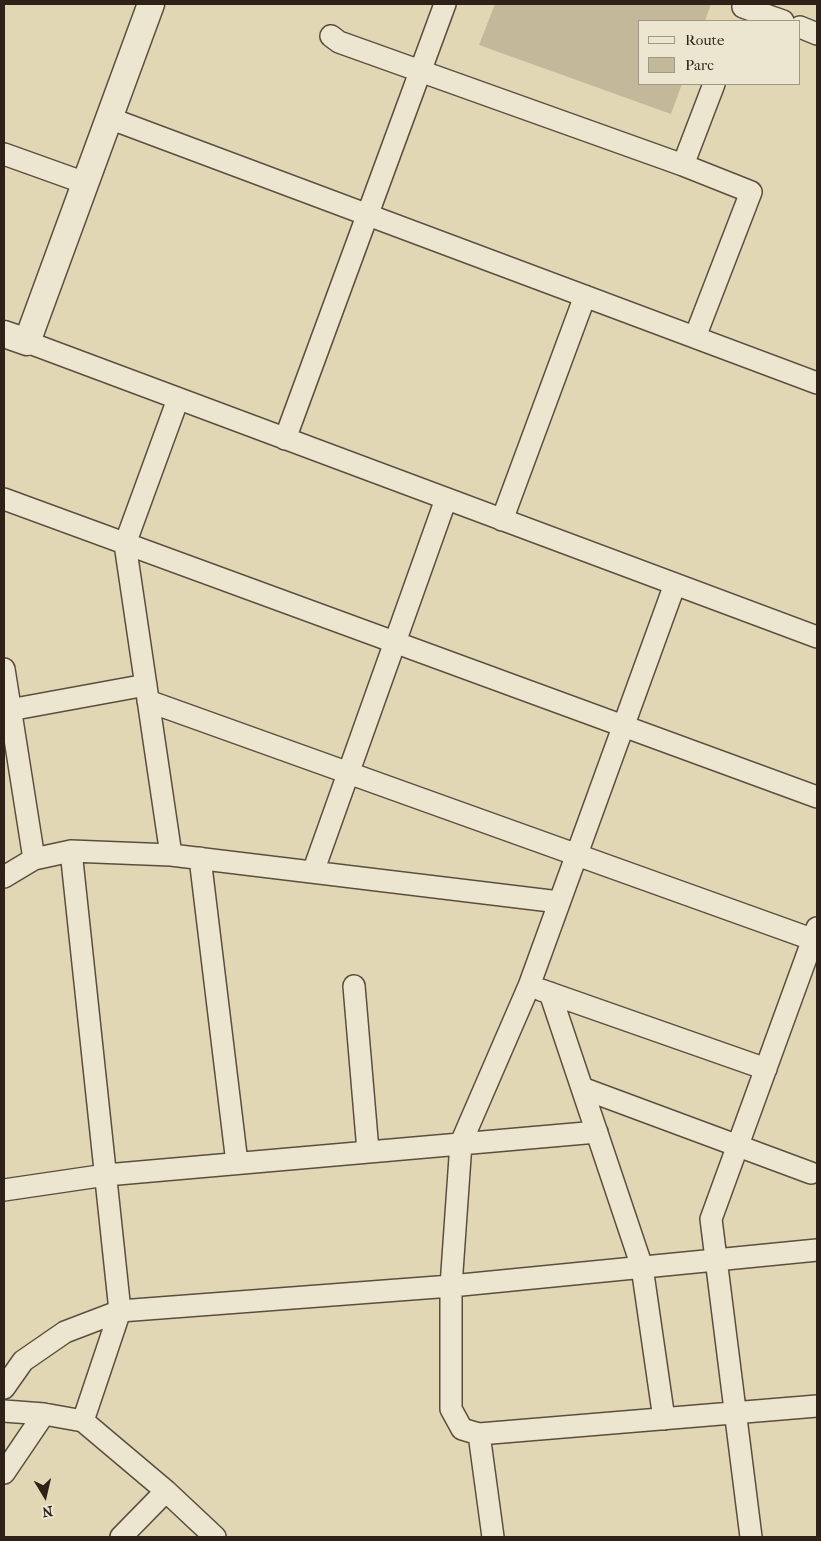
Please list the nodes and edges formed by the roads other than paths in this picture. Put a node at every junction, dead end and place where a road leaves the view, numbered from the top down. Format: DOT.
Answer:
graph roads {
  1 [pos="152,4"];
  2 [pos="445,4"];
  3 [pos="742,11"];
  4 [pos="779,20"];
  5 [pos="801,28"];
  6 [pos="817,34"];
  7 [pos="331,36"];
  8 [pos="419,71"];
  9 [pos="714,85"];
  10 [pos="109,118"];
  11 [pos="4,154"];
  12 [pos="683,165"];
  13 [pos="86,183"];
  14 [pos="368,215"];
  15 [pos="585,296"];
  16 [pos="694,337"];
  17 [pos="15,338"];
  18 [pos="817,383"];
  19 [pos="178,399"];
  20 [pos="285,439"];
  21 [pos="4,499"];
  22 [pos="446,499"];
  23 [pos="502,520"];
  24 [pos="125,544"];
  25 [pos="675,584"];
  26 [pos="817,637"];
  27 [pos="395,643"];
  28 [pos="4,669"];
  29 [pos="147,693"];
  30 [pos="7,710"];
  31 [pos="623,726"];
  32 [pos="349,773"];
  33 [pos="817,797"];
  34 [pos="72,851"];
  35 [pos="171,854"];
  36 [pos="576,855"];
  37 [pos="200,858"];
  38 [pos="34,859"];
  39 [pos="313,872"];
  40 [pos="4,877"];
  41 [pos="559,902"];
  42 [pos="816,937"];
  43 [pos="354,986"];
  44 [pos="529,986"];
  45 [pos="550,993"];
  46 [pos="766,1069"];
  47 [pos="582,1088"];
  48 [pos="596,1132"];
  49 [pos="461,1143"];
  50 [pos="738,1146"];
  51 [pos="368,1152"];
  52 [pos="237,1163"];
  53 [pos="811,1173"];
  54 [pos="106,1175"];
  55 [pos="4,1190"];
  56 [pos="817,1250"];
  57 [pos="716,1260"];
  58 [pos="642,1267"];
  59 [pos="451,1286"];
  60 [pos="120,1311"];
  61 [pos="4,1388"];
  62 [pos="817,1406"];
  63 [pos="4,1411"];
  64 [pos="735,1413"];
  65 [pos="44,1414"];
  66 [pos="664,1419"];
  67 [pos="83,1420"];
  68 [pos="479,1434"];
  69 [pos="4,1473"];
  70 [pos="166,1491"];
  71 [pos="121,1537"];
  72 [pos="215,1537"];
  73 [pos="492,1537"];
  74 [pos="751,1537"];
  1 -- 10 [label="street"];
  2 -- 8 [label="street"];
  3 -- 4 [label="street"];
  5 -- 6 [label="street"];
  7 -- 8 [label="street"];
  8 -- 12 [label="street"];
  8 -- 14 [label="street"];
  9 -- 12 [label="street"];
  10 -- 13 [label="street"];
  10 -- 14 [label="street"];
  11 -- 13 [label="street"];
  12 -- 16 [label="street"];
  13 -- 17 [label="street"];
  14 -- 15 [label="street"];
  14 -- 20 [label="street"];
  15 -- 16 [label="street"];
  15 -- 23 [label="street"];
  16 -- 18 [label="street"];
  17 -- 19 [label="street"];
  19 -- 20 [label="street"];
  19 -- 24 [label="street"];
  20 -- 22 [label="street"];
  21 -- 24 [label="street"];
  22 -- 23 [label="street"];
  22 -- 27 [label="street"];
  23 -- 25 [label="street"];
  24 -- 27 [label="street"];
  24 -- 29 [label="street"];
  25 -- 26 [label="street"];
  25 -- 31 [label="street"];
  27 -- 31 [label="street"];
  27 -- 32 [label="street"];
  28 -- 30 [label="street"];
  29 -- 30 [label="street"];
  29 -- 32 [label="street"];
  29 -- 35 [label="street"];
  30 -- 38 [label="street"];
  31 -- 33 [label="street"];
  31 -- 36 [label="street"];
  32 -- 36 [label="street"];
  32 -- 39 [label="street"];
  34 -- 35 [label="street"];
  34 -- 38 [label="street"];
  34 -- 54 [label="street"];
  35 -- 37 [label="street"];
  36 -- 41 [label="street"];
  36 -- 42 [label="street"];
  37 -- 39 [label="street"];
  37 -- 52 [label="street"];
  38 -- 40 [label="street"];
  39 -- 41 [label="street"];
  41 -- 44 [label="street"];
  42 -- 46 [label="street"];
  43 -- 51 [label="street"];
  44 -- 45 [label="street"];
  44 -- 49 [label="street"];
  45 -- 46 [label="street"];
  45 -- 47 [label="street"];
  46 -- 50 [label="street"];
  47 -- 48 [label="street"];
  47 -- 50 [label="street"];
  48 -- 49 [label="street"];
  48 -- 58 [label="street"];
  49 -- 51 [label="street"];
  49 -- 59 [label="street"];
  50 -- 53 [label="street"];
  50 -- 57 [label="street"];
  51 -- 52 [label="street"];
  52 -- 54 [label="street"];
  54 -- 55 [label="street"];
  54 -- 60 [label="street"];
  56 -- 57 [label="street"];
  57 -- 58 [label="street"];
  57 -- 64 [label="street"];
  58 -- 59 [label="street"];
  58 -- 66 [label="street"];
  59 -- 60 [label="street"];
  59 -- 68 [label="street"];
  60 -- 61 [label="street"];
  60 -- 67 [label="street"];
  62 -- 64 [label="street"];
  63 -- 65 [label="street"];
  64 -- 66 [label="street"];
  64 -- 74 [label="street"];
  65 -- 67 [label="street"];
  65 -- 69 [label="street"];
  66 -- 68 [label="street"];
  67 -- 70 [label="street"];
  68 -- 73 [label="street"];
  70 -- 71 [label="street"];
  70 -- 72 [label="street"];
}
